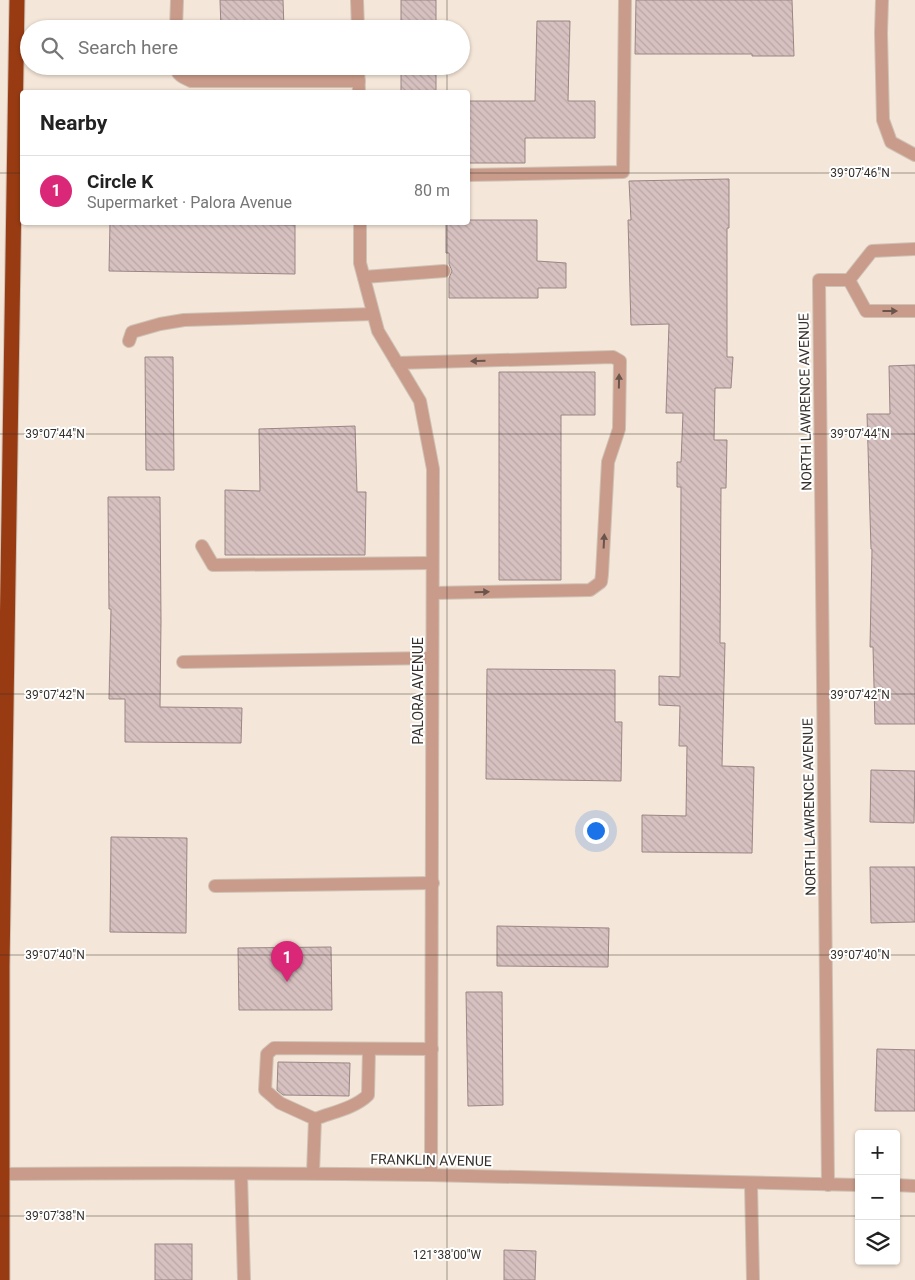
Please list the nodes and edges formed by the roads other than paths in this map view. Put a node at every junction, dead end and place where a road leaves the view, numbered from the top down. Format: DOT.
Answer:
graph roads {
  1 [pos="17,0"];
  2 [pos="177,0"];
  3 [pos="357,0"];
  4 [pos="625,0"];
  5 [pos="882,0"];
  6 [pos="176,20"];
  7 [pos="358,20"];
  8 [pos="180,75"];
  9 [pos="359,87"];
  10 [pos="915,155"];
  11 [pos="470,175"];
  12 [pos="360,225"];
  13 [pos="915,249"];
  14 [pos="444,271"];
  15 [pos="364,277"];
  16 [pos="849,280"];
  17 [pos="915,311"];
  18 [pos="373,314"];
  19 [pos="129,341"];
  20 [pos="397,363"];
  21 [pos="202,546"];
  22 [pos="432,564"];
  23 [pos="433,592"];
  24 [pos="432,658"];
  25 [pos="183,662"];
  26 [pos="433,884"];
  27 [pos="215,886"];
  28 [pos="369,1049"];
  29 [pos="432,1049"];
  30 [pos="315,1118"];
  31 [pos="313,1173"];
  32 [pos="3,1174"];
  33 [pos="241,1174"];
  34 [pos="431,1175"];
  35 [pos="751,1184"];
  36 [pos="828,1185"];
  37 [pos="855,1185"];
  38 [pos="900,1186"];
  39 [pos="915,1186"];
  40 [pos="2,1280"];
  41 [pos="244,1280"];
  42 [pos="753,1280"];
  1 -- 32 [label="highway"];
  2 -- 6 [label="street"];
  3 -- 7 [label="street"];
  4 -- 11 [label="street"];
  5 -- 10 [label="street"];
  8 -- 9 [label="street"];
  12 -- 15 [label="street, PALORA AVENUE"];
  13 -- 16 [label="street"];
  14 -- 15 [label="street"];
  15 -- 18 [label="street, PALORA AVENUE"];
  16 -- 17 [label="street, one-way"];
  16 -- 36 [label="street, NORTH LAWRENCE AVENUE"];
  18 -- 19 [label="street"];
  18 -- 20 [label="street, PALORA AVENUE"];
  20 -- 22 [label="street, PALORA AVENUE"];
  23 -- 20 [label="street, one-way"];
  21 -- 22 [label="street"];
  22 -- 23 [label="street, PALORA AVENUE"];
  23 -- 24 [label="street, PALORA AVENUE"];
  24 -- 25 [label="street"];
  24 -- 26 [label="street, PALORA AVENUE"];
  26 -- 27 [label="street"];
  26 -- 29 [label="street, PALORA AVENUE"];
  28 -- 29 [label="street"];
  28 -- 30 [label="street"];
  28 -- 30 [label="street"];
  29 -- 34 [label="street, PALORA AVENUE"];
  30 -- 31 [label="street"];
  31 -- 33 [label="street, FRANKLIN AVENUE"];
  31 -- 34 [label="street, FRANKLIN AVENUE"];
  32 -- 33 [label="street, FRANKLIN AVENUE"];
  32 -- 40 [label="highway"];
  33 -- 41 [label="street"];
  34 -- 35 [label="street, FRANKLIN AVENUE"];
  35 -- 36 [label="street, FRANKLIN AVENUE"];
  35 -- 42 [label="street"];
  36 -- 37 [label="street, FRANKLIN AVENUE"];
  38 -- 39 [label="street"];
}
